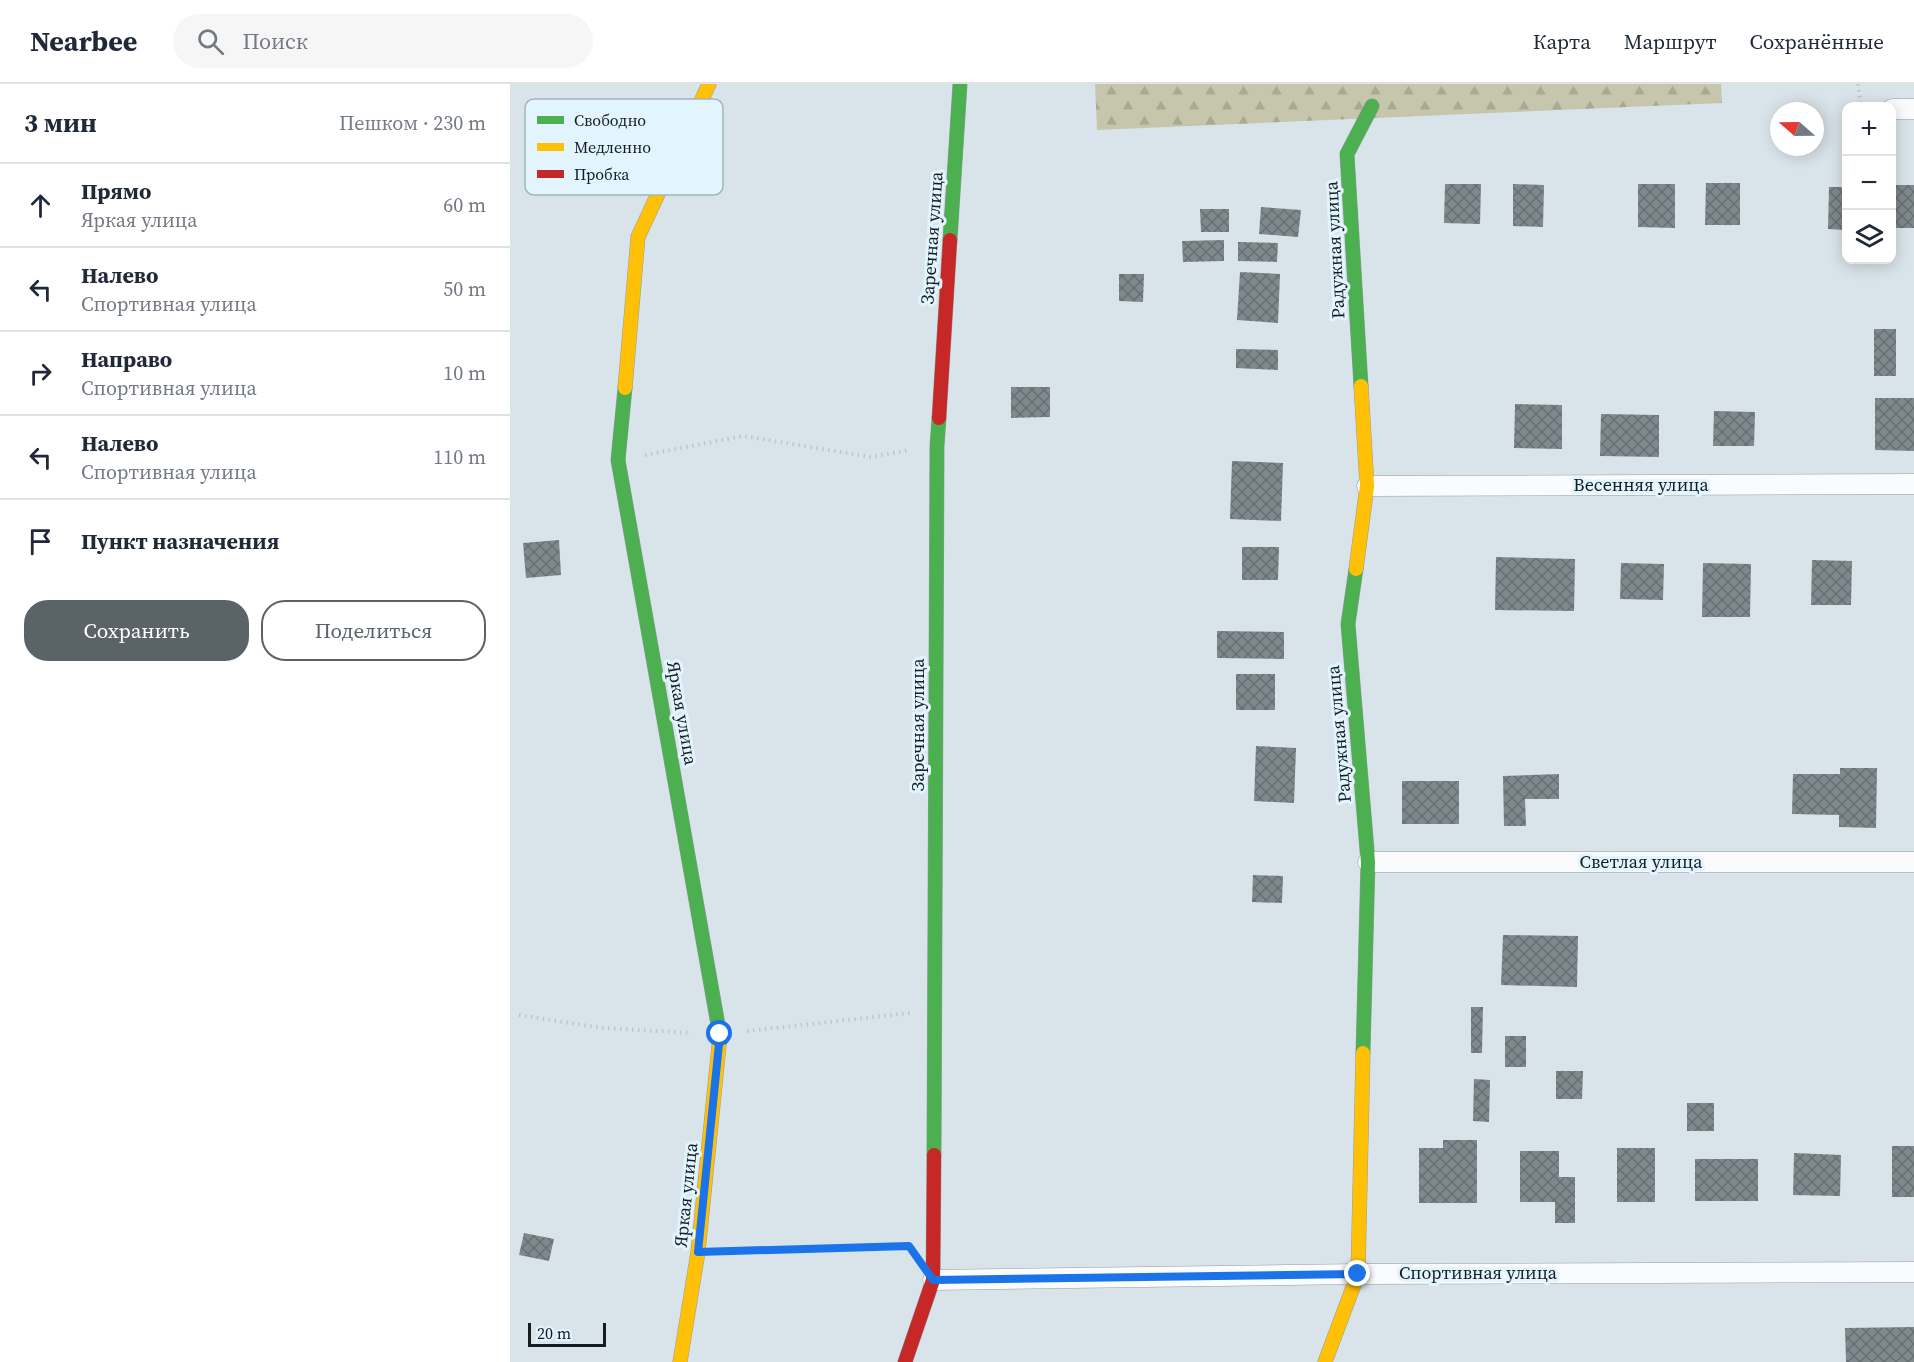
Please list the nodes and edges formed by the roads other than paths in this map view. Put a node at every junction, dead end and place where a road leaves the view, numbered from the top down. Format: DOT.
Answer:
graph roads {
  1 [pos="709,84"];
  2 [pos="960,84"];
  3 [pos="702,99"];
  4 [pos="1372,106"];
  5 [pos="1896,109"];
  6 [pos="1914,109"];
  7 [pos="657,195"];
  8 [pos="1914,484"];
  9 [pos="1367,486"];
  10 [pos="1368,862"];
  11 [pos="1914,862"];
  12 [pos="1914,1272"];
  13 [pos="1358,1274"];
  14 [pos="933,1280"];
  15 [pos="680,1362"];
  16 [pos="905,1362"];
  17 [pos="1325,1362"];
  1 -- 3 [label="street, Яркая улица"];
  2 -- 14 [label="street, Заречная улица"];
  4 -- 9 [label="street, Радужная улица"];
  5 -- 6 [label="street"];
  7 -- 15 [label="street, Яркая улица"];
  8 -- 9 [label="street, Весенняя улица"];
  9 -- 10 [label="street, Радужная улица"];
  10 -- 11 [label="street, Светлая улица"];
  10 -- 13 [label="street, Радужная улица"];
  12 -- 13 [label="street, Спортивная улица"];
  13 -- 14 [label="street, Спортивная улица"];
  13 -- 17 [label="street, Радужная улица"];
  14 -- 16 [label="street, Заречная улица"];
}
